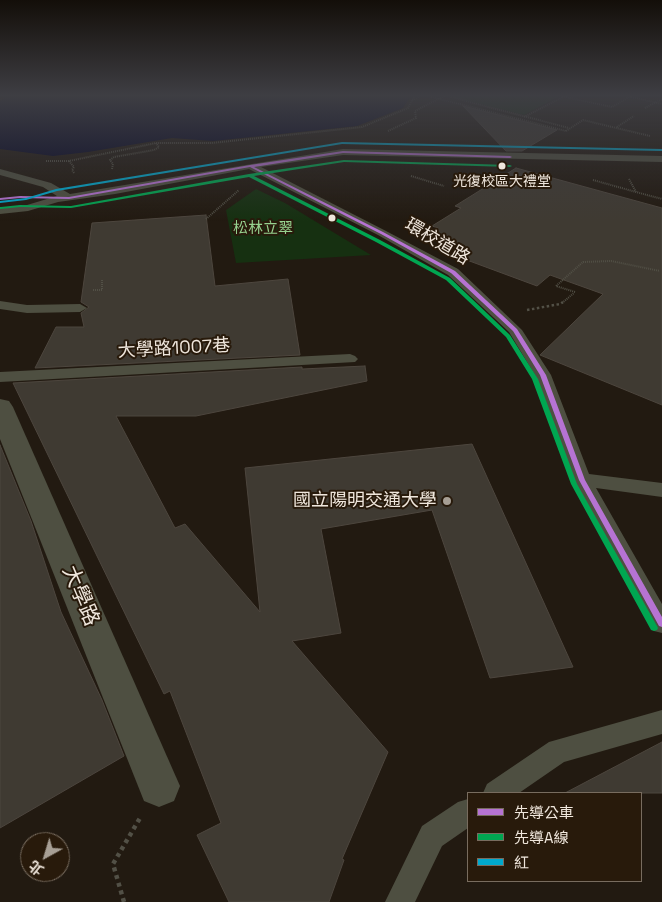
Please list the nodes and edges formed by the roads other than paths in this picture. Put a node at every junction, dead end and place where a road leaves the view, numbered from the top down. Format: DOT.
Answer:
graph roads {
  1 [pos="662,159"];
  2 [pos="250,166"];
  3 [pos="0,172"];
  4 [pos="69,198"];
  5 [pos="0,199"];
  6 [pos="57,199"];
  7 [pos="0,211"];
  8 [pos="0,305"];
  9 [pos="80,308"];
  10 [pos="350,359"];
  11 [pos="0,376"];
  12 [pos="0,408"];
  13 [pos="582,480"];
  14 [pos="662,490"];
  15 [pos="662,624"];
  16 [pos="662,722"];
  17 [pos="159,786"];
  18 [pos="498,792"];
  19 [pos="467,813"];
  20 [pos="400,902"];
  1 -- 2 [label="lane"];
  2 -- 4 [label="lane"];
  2 -- 13 [label="lane, 環校道路"];
  3 -- 4 [label="lane"];
  4 -- 6 [label="lane"];
  5 -- 6 [label="lane"];
  6 -- 7 [label="lane"];
  8 -- 9 [label="lane"];
  10 -- 11 [label="lane, 大學路1007巷"];
  12 -- 17 [label="street, 大學路"];
  13 -- 14 [label="lane"];
  13 -- 15 [label="lane, 環校道路"];
  16 -- 18 [label="lane"];
  19 -- 20 [label="lane"];
}
